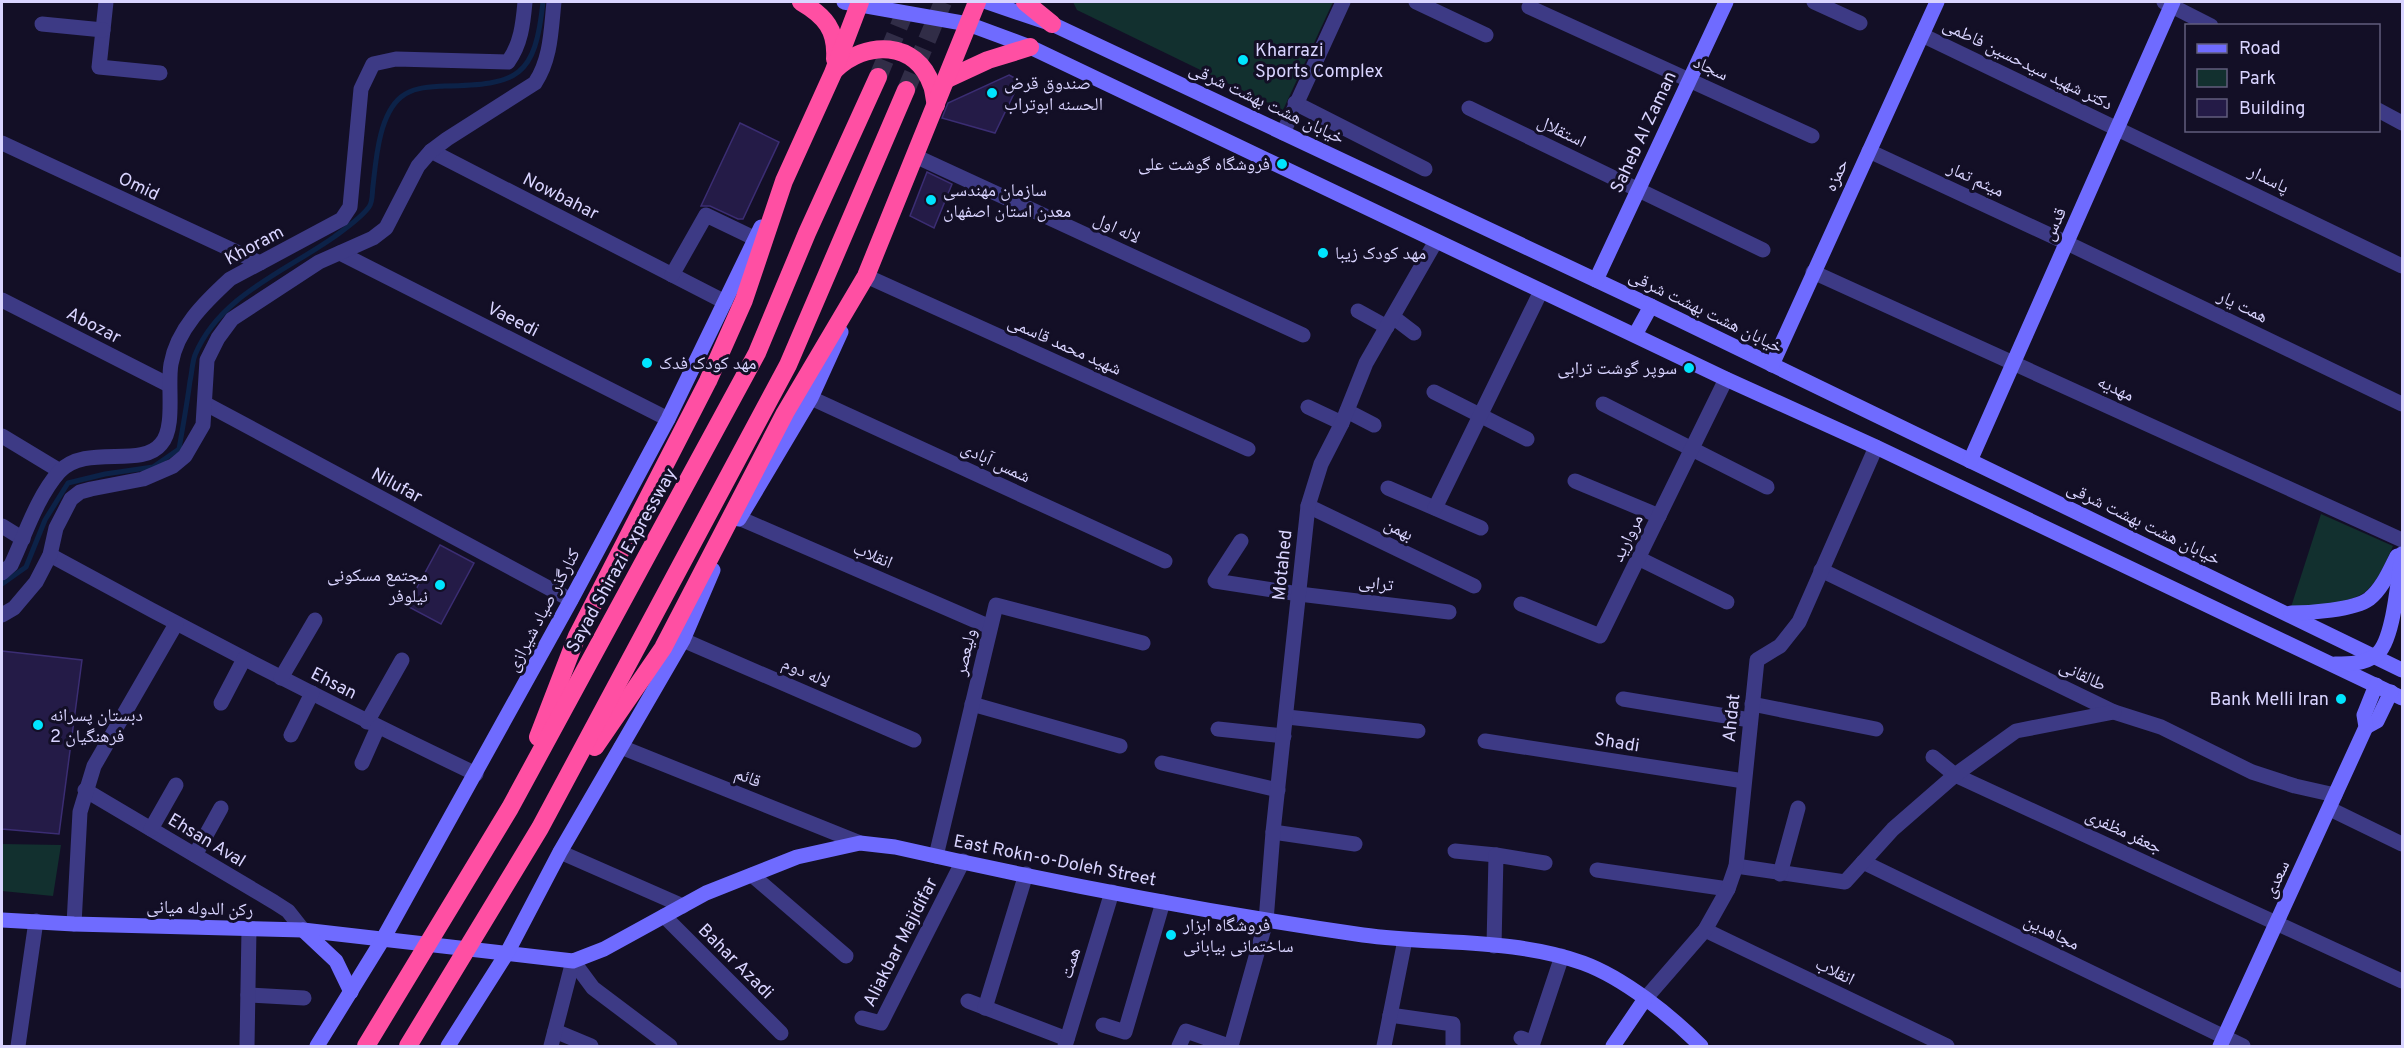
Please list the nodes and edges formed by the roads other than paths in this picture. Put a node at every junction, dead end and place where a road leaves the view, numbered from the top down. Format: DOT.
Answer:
graph roads {
  1 [pos="106,2"];
  2 [pos="525,2"];
  3 [pos="554,2"];
  4 [pos="801,2"];
  5 [pos="855,2"];
  6 [pos="977,2"];
  7 [pos="987,2"];
  8 [pos="1025,2"];
  9 [pos="1343,2"];
  10 [pos="1416,2"];
  11 [pos="1726,2"];
  12 [pos="1814,2"];
  13 [pos="1937,2"];
  14 [pos="2170,3"];
  15 [pos="1529,7"];
  16 [pos="1860,23"];
  17 [pos="42,24"];
  18 [pos="968,24"];
  19 [pos="1052,24"];
  20 [pos="2207,24"];
  21 [pos="103,30"];
  22 [pos="1486,35"];
  23 [pos="1922,35"];
  24 [pos="1030,47"];
  25 [pos="160,73"];
  26 [pos="833,73"];
  27 [pos="878,77"];
  28 [pos="947,79"];
  29 [pos="1689,80"];
  30 [pos="906,90"];
  31 [pos="1295,103"];
  32 [pos="936,105"];
  33 [pos="1469,108"];
  34 [pos="2380,111"];
  35 [pos="2403,123"];
  36 [pos="2118,128"];
  37 [pos="1282,132"];
  38 [pos="1812,136"];
  39 [pos="2,143"];
  40 [pos="431,151"];
  41 [pos="1869,151"];
  42 [pos="915,156"];
  43 [pos="1425,169"];
  44 [pos="784,181"];
  45 [pos="1638,190"];
  46 [pos="756,238"];
  47 [pos="1436,242"];
  48 [pos="2067,243"];
  49 [pos="1763,250"];
  50 [pos="340,252"];
  51 [pos="260,263"];
  52 [pos="2403,266"];
  53 [pos="1813,272"];
  54 [pos="672,275"];
  55 [pos="866,276"];
  56 [pos="1596,280"];
  57 [pos="1541,291"];
  58 [pos="2,300"];
  59 [pos="725,302"];
  60 [pos="1651,306"];
  61 [pos="1358,311"];
  62 [pos="1390,322"];
  63 [pos="1414,333"];
  64 [pos="1303,335"];
  65 [pos="1635,335"];
  66 [pos="2014,362"];
  67 [pos="1772,365"];
  68 [pos="1726,379"];
  69 [pos="169,385"];
  70 [pos="1434,392"];
  71 [pos="811,398"];
  72 [pos="206,404"];
  73 [pos="1603,404"];
  74 [pos="2403,404"];
  75 [pos="1308,406"];
  76 [pos="1480,416"];
  77 [pos="1344,417"];
  78 [pos="668,419"];
  79 [pos="1374,424"];
  80 [pos="2,436"];
  81 [pos="1527,439"];
  82 [pos="1876,447"];
  83 [pos="1692,448"];
  84 [pos="1248,450"];
  85 [pos="1970,461"];
  86 [pos="60,471"];
  87 [pos="1575,481"];
  88 [pos="1767,487"];
  89 [pos="1388,488"];
  90 [pos="1308,507"];
  91 [pos="1435,508"];
  92 [pos="1659,516"];
  93 [pos="739,518"];
  94 [pos="2,526"];
  95 [pos="1481,528"];
  96 [pos="23,539"];
  97 [pos="2403,540"];
  98 [pos="1241,541"];
  99 [pos="2403,545"];
  100 [pos="2403,554"];
  101 [pos="50,555"];
  102 [pos="1638,558"];
  103 [pos="1165,561"];
  104 [pos="1821,570"];
  105 [pos="2,573"];
  106 [pos="1474,586"];
  107 [pos="1299,594"];
  108 [pos="571,600"];
  109 [pos="1726,602"];
  110 [pos="1521,604"];
  111 [pos="1449,612"];
  112 [pos="2285,613"];
  113 [pos="2,615"];
  114 [pos="315,620"];
  115 [pos="176,624"];
  116 [pos="990,627"];
  117 [pos="2388,637"];
  118 [pos="683,640"];
  119 [pos="1143,644"];
  120 [pos="2374,657"];
  121 [pos="244,659"];
  122 [pos="402,660"];
  123 [pos="2332,664"];
  124 [pos="2401,669"];
  125 [pos="281,678"];
  126 [pos="2376,685"];
  127 [pos="312,693"];
  128 [pos="2397,695"];
  129 [pos="1623,699"];
  130 [pos="222,703"];
  131 [pos="972,704"];
  132 [pos="1751,712"];
  133 [pos="2114,712"];
  134 [pos="1287,717"];
  135 [pos="372,724"];
  136 [pos="2366,727"];
  137 [pos="1218,729"];
  138 [pos="1876,729"];
  139 [pos="1418,731"];
  140 [pos="291,735"];
  141 [pos="1284,736"];
  142 [pos="914,740"];
  143 [pos="1485,741"];
  144 [pos="1120,746"];
  145 [pos="621,747"];
  146 [pos="1933,757"];
  147 [pos="362,763"];
  148 [pos="1162,763"];
  149 [pos="476,774"];
  150 [pos="1955,775"];
  151 [pos="1744,781"];
  152 [pos="176,785"];
  153 [pos="86,789"];
  154 [pos="1278,789"];
  155 [pos="2332,802"];
  156 [pos="221,808"];
  157 [pos="510,808"];
  158 [pos="1798,808"];
  159 [pos="540,828"];
  160 [pos="151,829"];
  161 [pos="1273,832"];
  162 [pos="860,843"];
  163 [pos="1355,844"];
  164 [pos="2403,844"];
  165 [pos="1455,851"];
  166 [pos="560,852"];
  167 [pos="195,855"];
  168 [pos="1496,855"];
  169 [pos="936,856"];
  170 [pos="963,861"];
  171 [pos="1863,862"];
  172 [pos="1545,863"];
  173 [pos="1736,866"];
  174 [pos="1597,870"];
  175 [pos="1026,874"];
  176 [pos="1780,874"];
  177 [pos="752,875"];
  178 [pos="1728,889"];
  179 [pos="1112,892"];
  180 [pos="1163,902"];
  181 [pos="683,906"];
  182 [pos="664,916"];
  183 [pos="2,920"];
  184 [pos="36,921"];
  185 [pos="1266,921"];
  186 [pos="2277,923"];
  187 [pos="74,924"];
  188 [pos="249,929"];
  189 [pos="303,930"];
  190 [pos="1705,930"];
  191 [pos="390,940"];
  192 [pos="1405,940"];
  193 [pos="1494,946"];
  194 [pos="507,953"];
  195 [pos="846,956"];
  196 [pos="1562,956"];
  197 [pos="573,961"];
  198 [pos="2403,981"];
  199 [pos="351,992"];
  200 [pos="248,995"];
  201 [pos="304,998"];
  202 [pos="1645,999"];
  203 [pos="968,1001"];
  204 [pos="985,1008"];
  205 [pos="1390,1015"];
  206 [pos="862,1018"];
  207 [pos="1102,1025"];
  208 [pos="555,1030"];
  209 [pos="781,1033"];
  210 [pos="1521,1038"];
  211 [pos="2222,1042"];
  212 [pos="1066,1043"];
  213 [pos="18,1047"];
  214 [pos="248,1047"];
  215 [pos="317,1047"];
  216 [pos="366,1047"];
  217 [pos="408,1047"];
  218 [pos="448,1047"];
  219 [pos="551,1047"];
  220 [pos="591,1047"];
  221 [pos="670,1047"];
  222 [pos="1179,1047"];
  223 [pos="1230,1047"];
  224 [pos="1384,1047"];
  225 [pos="1453,1047"];
  226 [pos="1613,1047"];
  227 [pos="1701,1047"];
  228 [pos="1947,1047"];
  229 [pos="2243,1047"];
  1 -- 21 [label="street"];
  2 -- 51 [label="street, Khoram"];
  3 -- 40 [label="street"];
  4 -- 26 [label="highway"];
  5 -- 18 [label="main road"];
  5 -- 26 [label="highway"];
  6 -- 18 [label="highway"];
  7 -- 19 [label="main road, خیابان هشت بهشت شرقی"];
  8 -- 19 [label="highway"];
  9 -- 31 [label="street"];
  10 -- 22 [label="street"];
  11 -- 29 [label="main road, Saheb Al Zaman"];
  12 -- 16 [label="street"];
  13 -- 23 [label="main road, حمزه"];
  14 -- 20 [label="street"];
  14 -- 36 [label="main road, قدس"];
  15 -- 29 [label="street, سجاد"];
  17 -- 21 [label="street"];
  18 -- 24 [label="main road"];
  18 -- 28 [label="highway"];
  19 -- 37 [label="main road, خیابان هشت بهشت شرقی"];
  21 -- 25 [label="street"];
  23 -- 36 [label="street, دکتر شهید سیدحسین فاطمی"];
  23 -- 41 [label="main road, حمزه"];
  24 -- 28 [label="highway"];
  24 -- 47 [label="main road"];
  26 -- 32 [label="highway"];
  26 -- 44 [label="highway"];
  27 -- 157 [label="highway, Sayad Shirazi Expressway"];
  28 -- 32 [label="highway"];
  29 -- 38 [label="street, سجاد"];
  29 -- 45 [label="main road, Saheb Al Zaman"];
  30 -- 159 [label="highway"];
  31 -- 37 [label="street"];
  31 -- 43 [label="street"];
  32 -- 42 [label="highway"];
  33 -- 45 [label="street, استقلال"];
  34 -- 35 [label="street"];
  36 -- 48 [label="main road, قدس"];
  36 -- 52 [label="street, پاسدار"];
  37 -- 56 [label="main road, خیابان هشت بهشت شرقی"];
  39 -- 51 [label="street, Omid"];
  40 -- 50 [label="street"];
  40 -- 54 [label="street, Nowbahar"];
  41 -- 48 [label="street, میثم تمار"];
  41 -- 53 [label="main road, حمزه"];
  42 -- 55 [label="highway"];
  42 -- 64 [label="street, لاله اول"];
  44 -- 46 [label="main road, کنارگذر صیاد شیرازی"];
  44 -- 157 [label="highway"];
  45 -- 49 [label="street, استقلال"];
  45 -- 56 [label="main road, Saheb Al Zaman"];
  46 -- 54 [label="street"];
  46 -- 59 [label="main road, کنارگذر صیاد شیرازی"];
  47 -- 57 [label="main road"];
  47 -- 62 [label="street, Motahed"];
  48 -- 66 [label="main road, قدس"];
  48 -- 74 [label="street, همت یار"];
  50 -- 72 [label="street"];
  50 -- 78 [label="street, Vaeedi"];
  51 -- 69 [label="street, Khoram"];
  53 -- 66 [label="street, مهدیه"];
  53 -- 67 [label="main road, حمزه"];
  54 -- 59 [label="street, Nowbahar"];
  55 -- 71 [label="main road"];
  55 -- 84 [label="street, شهید محمد قاسمی"];
  55 -- 159 [label="highway"];
  56 -- 60 [label="main road, خیابان هشت بهشت شرقی"];
  57 -- 65 [label="main road"];
  57 -- 76 [label="street"];
  58 -- 69 [label="street, Abozar"];
  59 -- 78 [label="main road, کنارگذر صیاد شیرازی"];
  60 -- 65 [label="main road"];
  60 -- 67 [label="main road, خیابان هشت بهشت شرقی"];
  61 -- 62 [label="street"];
  62 -- 63 [label="street"];
  62 -- 77 [label="street, Motahed"];
  65 -- 68 [label="main road"];
  66 -- 85 [label="main road, قدس"];
  66 -- 97 [label="street, مهدیه"];
  67 -- 85 [label="main road, خیابان هشت بهشت شرقی"];
  68 -- 82 [label="main road"];
  68 -- 83 [label="street, مروارید"];
  69 -- 86 [label="street, Khoram"];
  70 -- 76 [label="street"];
  71 -- 93 [label="main road"];
  71 -- 103 [label="street, شمس آبادی"];
  72 -- 101 [label="street"];
  72 -- 108 [label="street, Nilufar"];
  73 -- 83 [label="street"];
  75 -- 77 [label="street"];
  76 -- 81 [label="street"];
  76 -- 91 [label="street"];
  77 -- 79 [label="street"];
  77 -- 90 [label="street, Motahed"];
  78 -- 108 [label="main road, کنارگذر صیاد شیرازی"];
  80 -- 86 [label="street"];
  82 -- 104 [label="street, Ahdat"];
  82 -- 123 [label="main road"];
  83 -- 88 [label="street"];
  83 -- 92 [label="street, مروارید"];
  85 -- 112 [label="main road, خیابان هشت بهشت شرقی"];
  86 -- 96 [label="street"];
  87 -- 92 [label="street"];
  89 -- 91 [label="street"];
  90 -- 106 [label="street, بهمن"];
  90 -- 107 [label="street, Motahed"];
  91 -- 95 [label="street"];
  92 -- 102 [label="street, مروارید"];
  93 -- 116 [label="street, انقلاب"];
  93 -- 118 [label="main road"];
  94 -- 96 [label="street"];
  96 -- 105 [label="street"];
  98 -- 107 [label="street, ترابی"];
  99 -- 112 [label="main road"];
  100 -- 117 [label="main road"];
  101 -- 113 [label="street"];
  101 -- 115 [label="street, Ehsan"];
  102 -- 109 [label="street"];
  102 -- 110 [label="street, مروارید"];
  104 -- 132 [label="street, Ahdat"];
  104 -- 133 [label="street, طالقانی"];
  107 -- 111 [label="street, ترابی"];
  107 -- 134 [label="street, Motahed"];
  108 -- 149 [label="main road, کنارگذر صیاد شیرازی"];
  112 -- 120 [label="main road, خیابان هشت بهشت شرقی"];
  114 -- 125 [label="street"];
  115 -- 121 [label="street, Ehsan"];
  115 -- 153 [label="street"];
  116 -- 119 [label="street, ولیعصر"];
  116 -- 131 [label="street, ولیعصر"];
  117 -- 120 [label="main road"];
  117 -- 124 [label="main road"];
  118 -- 142 [label="street, لاله دوم"];
  118 -- 145 [label="main road"];
  120 -- 123 [label="main road"];
  120 -- 124 [label="main road, خیابان هشت بهشت شرقی"];
  121 -- 125 [label="street, Ehsan"];
  121 -- 130 [label="street"];
  122 -- 135 [label="street"];
  123 -- 126 [label="main road"];
  125 -- 127 [label="street, Ehsan"];
  126 -- 128 [label="main road"];
  126 -- 136 [label="main road, سعدی"];
  127 -- 135 [label="street, Ehsan"];
  127 -- 140 [label="street"];
  128 -- 136 [label="main road, سعدی"];
  129 -- 132 [label="street"];
  131 -- 144 [label="street"];
  131 -- 169 [label="street, ولیعصر"];
  132 -- 138 [label="street"];
  132 -- 151 [label="street, Ahdat"];
  133 -- 150 [label="street"];
  133 -- 155 [label="street, طالقانی"];
  134 -- 139 [label="street"];
  134 -- 141 [label="street, Motahed"];
  135 -- 147 [label="street"];
  135 -- 149 [label="street, Ehsan"];
  136 -- 155 [label="main road, سعدی"];
  137 -- 141 [label="street"];
  141 -- 154 [label="street, Motahed"];
  143 -- 151 [label="street, Shadi"];
  145 -- 162 [label="street, قائم"];
  145 -- 166 [label="main road"];
  146 -- 150 [label="street, جعفر مظفری"];
  148 -- 154 [label="street"];
  149 -- 191 [label="main road, کنارگذر صیاد شیرازی"];
  150 -- 171 [label="street"];
  150 -- 186 [label="street, جعفر مظفری"];
  151 -- 173 [label="street, Ahdat"];
  152 -- 160 [label="street"];
  153 -- 160 [label="street, Ehsan Aval"];
  153 -- 187 [label="street"];
  154 -- 161 [label="street, Motahed"];
  155 -- 164 [label="street, طالقانی"];
  155 -- 186 [label="main road, سعدی"];
  156 -- 167 [label="street"];
  157 -- 216 [label="highway, Sayad Shirazi Expressway"];
  158 -- 176 [label="street"];
  159 -- 217 [label="highway"];
  160 -- 167 [label="street, Ehsan Aval"];
  161 -- 163 [label="street"];
  161 -- 185 [label="street, Motahed"];
  162 -- 169 [label="main road, East Rokn-o-Doleh Street"];
  162 -- 177 [label="main road, East Rokn-o-Doleh Street"];
  165 -- 168 [label="street"];
  166 -- 181 [label="street"];
  166 -- 194 [label="main road"];
  167 -- 189 [label="street, Ehsan Aval"];
  168 -- 172 [label="street"];
  168 -- 193 [label="street"];
  169 -- 170 [label="main road, East Rokn-o-Doleh Street"];
  170 -- 175 [label="main road, East Rokn-o-Doleh Street"];
  170 -- 206 [label="street, Aliakbar Majidifar"];
  171 -- 176 [label="street"];
  171 -- 211 [label="street, مجاهدین"];
  173 -- 176 [label="street"];
  173 -- 178 [label="street, Ahdat"];
  174 -- 178 [label="street"];
  175 -- 179 [label="main road, East Rokn-o-Doleh Street"];
  175 -- 204 [label="street"];
  177 -- 181 [label="main road, East Rokn-o-Doleh Street"];
  177 -- 195 [label="street"];
  178 -- 190 [label="street, Ahdat"];
  179 -- 180 [label="main road, East Rokn-o-Doleh Street"];
  179 -- 212 [label="street, همت"];
  180 -- 185 [label="main road, East Rokn-o-Doleh Street"];
  180 -- 207 [label="street"];
  181 -- 182 [label="main road, East Rokn-o-Doleh Street"];
  182 -- 197 [label="main road, East Rokn-o-Doleh Street"];
  182 -- 209 [label="street, Bahar Azadi"];
  183 -- 184 [label="main road, رکن الدوله میانی"];
  184 -- 187 [label="main road, رکن الدوله میانی"];
  184 -- 213 [label="street"];
  185 -- 192 [label="main road, East Rokn-o-Doleh Street"];
  185 -- 223 [label="street, Motahed"];
  186 -- 198 [label="street, جعفر مظفری"];
  186 -- 211 [label="main road, سعدی"];
  187 -- 188 [label="main road, رکن الدوله میانی"];
  188 -- 189 [label="main road, رکن الدوله میانی"];
  188 -- 200 [label="street"];
  189 -- 191 [label="main road, رکن الدوله میانی"];
  189 -- 199 [label="main road"];
  190 -- 202 [label="street, Ahdat"];
  190 -- 228 [label="street, انقلاب"];
  191 -- 194 [label="main road, East Rokn-o-Doleh Street"];
  191 -- 199 [label="main road, کنارگذر صیاد شیرازی"];
  192 -- 193 [label="main road, East Rokn-o-Doleh Street"];
  192 -- 205 [label="street"];
  193 -- 196 [label="main road, East Rokn-o-Doleh Street"];
  194 -- 197 [label="main road, East Rokn-o-Doleh Street"];
  194 -- 218 [label="main road"];
  196 -- 202 [label="main road, East Rokn-o-Doleh Street"];
  196 -- 210 [label="street"];
  197 -- 208 [label="street"];
  197 -- 221 [label="street"];
  199 -- 215 [label="main road, کنارگذر صیاد شیرازی"];
  200 -- 201 [label="street"];
  200 -- 214 [label="street"];
  202 -- 226 [label="main road"];
  202 -- 227 [label="main road, East Rokn-o-Doleh Street"];
  203 -- 204 [label="street"];
  204 -- 212 [label="street"];
  205 -- 224 [label="street"];
  205 -- 225 [label="street"];
  208 -- 219 [label="street"];
  208 -- 220 [label="street"];
  211 -- 229 [label="street, مجاهدین"];
  222 -- 223 [label="street"];
}
